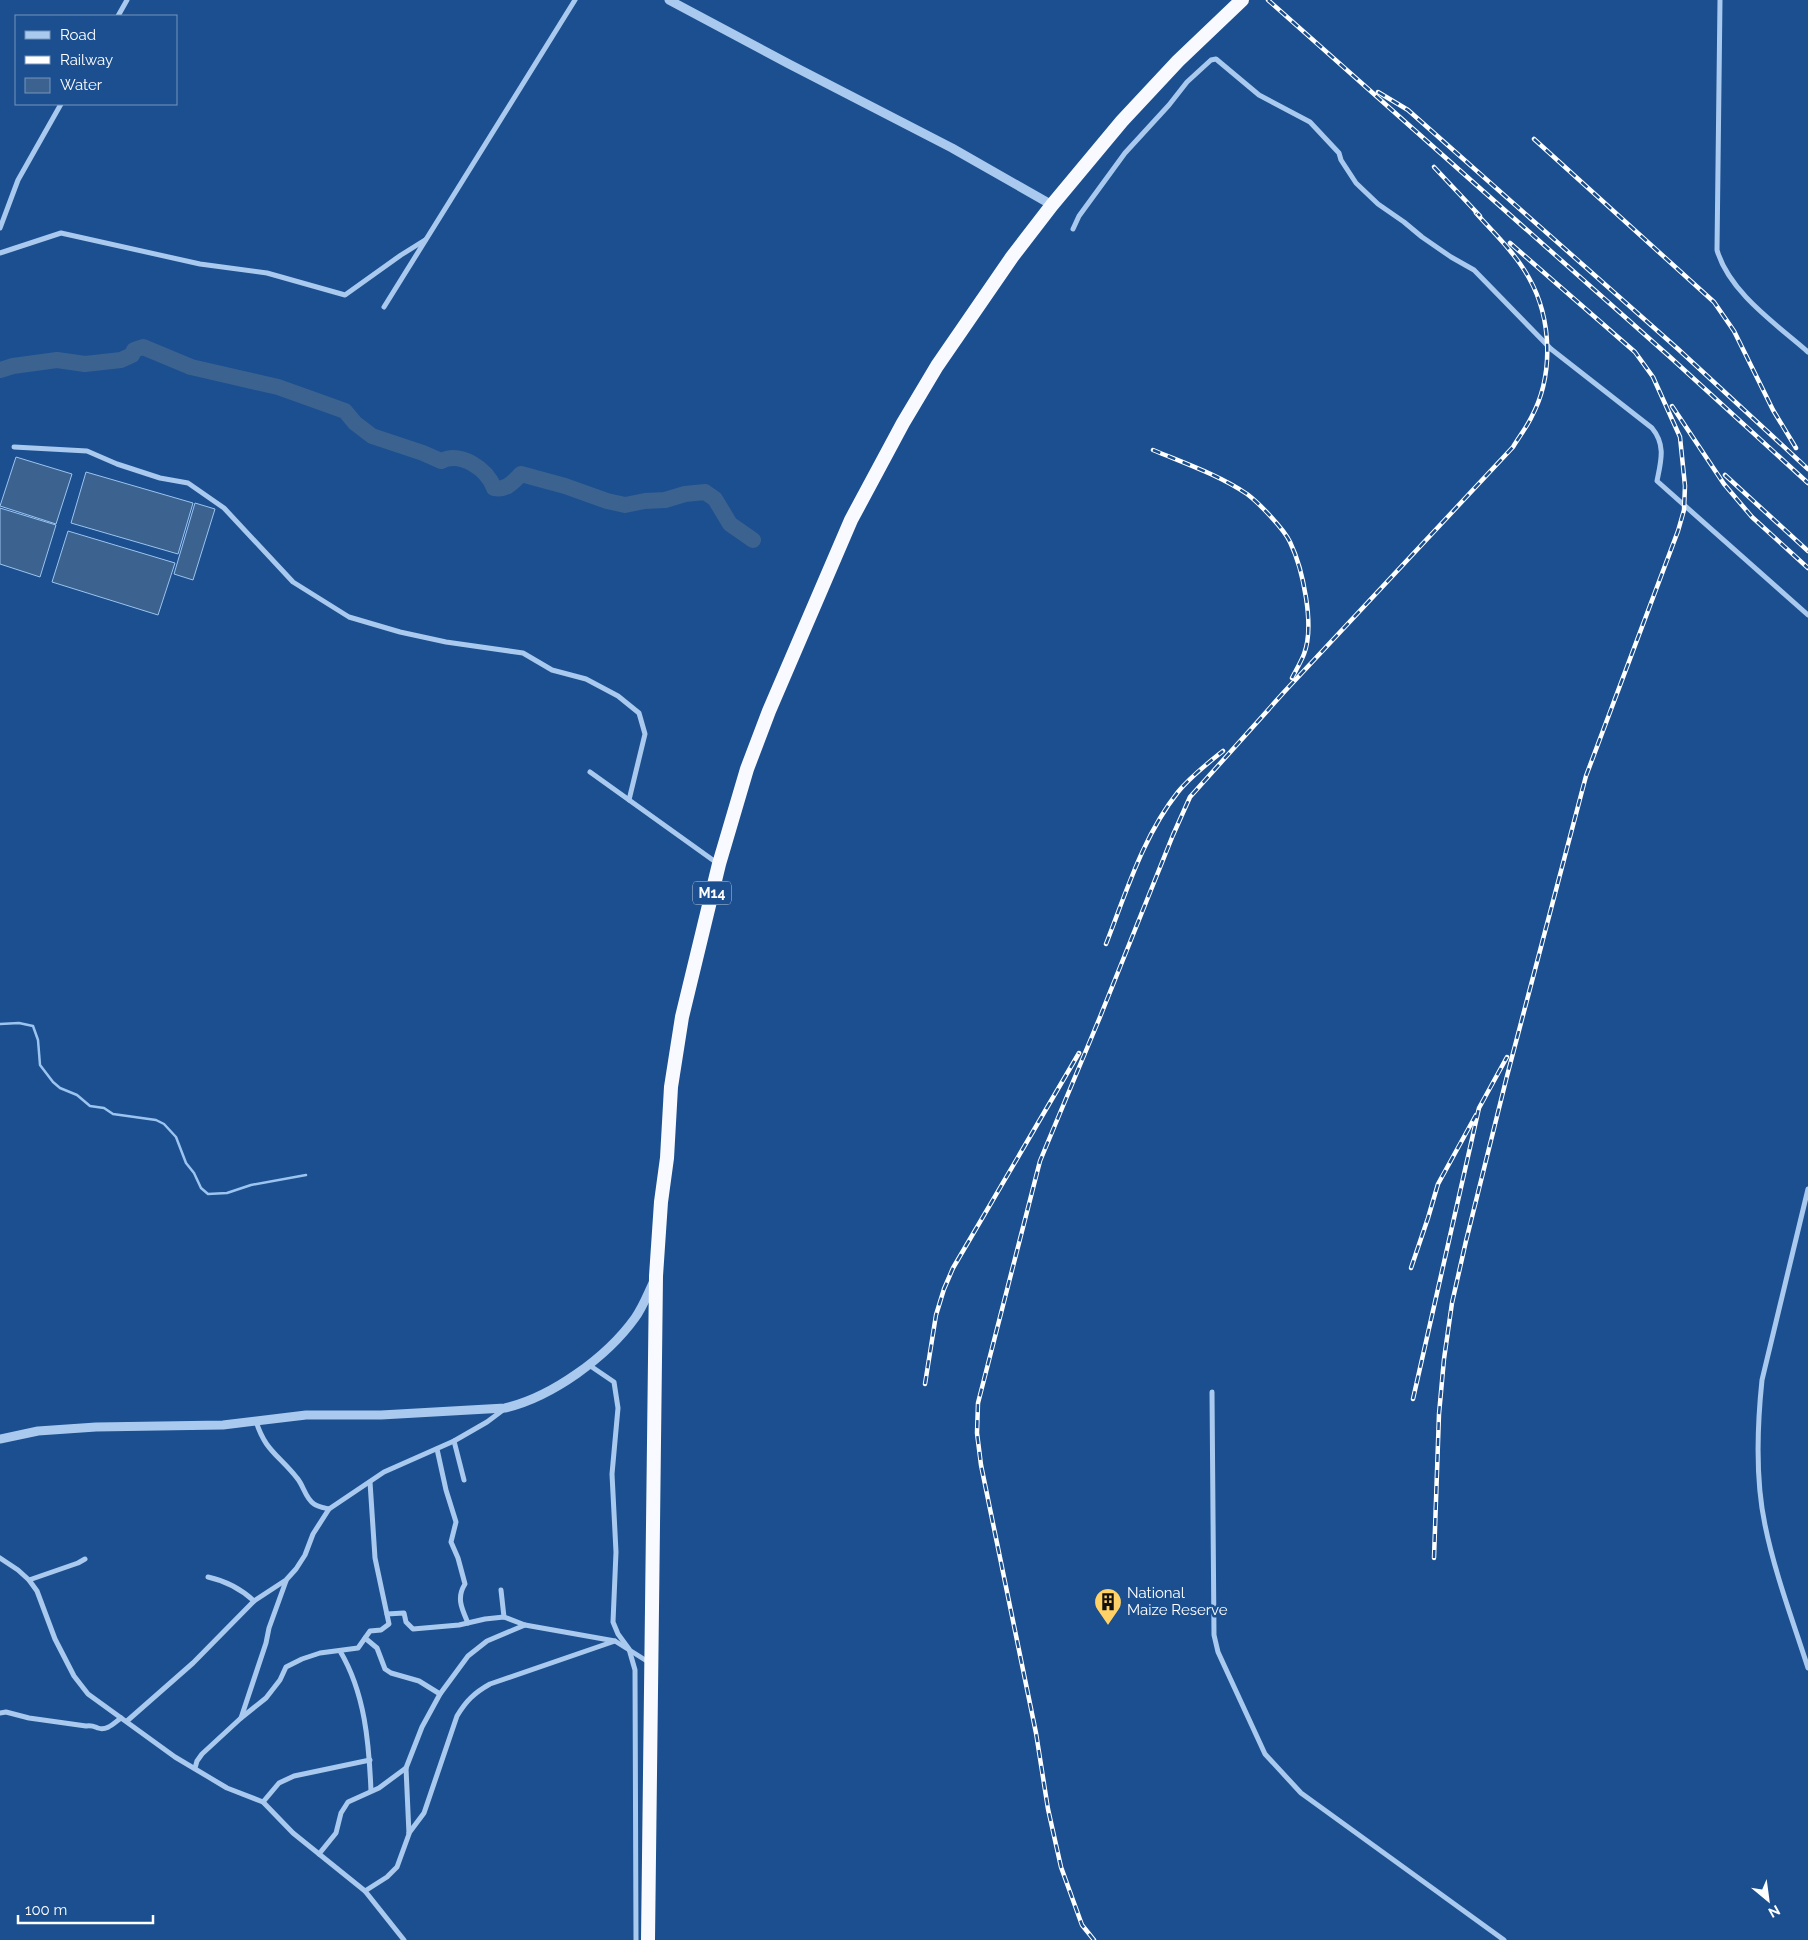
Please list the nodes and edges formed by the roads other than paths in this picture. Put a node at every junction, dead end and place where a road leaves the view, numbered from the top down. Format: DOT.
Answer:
graph roads {
  1 [pos="127,0"];
  2 [pos="575,0"];
  3 [pos="669,0"];
  4 [pos="1242,0"];
  5 [pos="1720,0"];
  6 [pos="119,15"];
  7 [pos="60,105"];
  8 [pos="1052,205"];
  9 [pos="0,228"];
  10 [pos="1073,229"];
  11 [pos="425,240"];
  12 [pos="0,253"];
  13 [pos="384,307"];
  14 [pos="1808,352"];
  15 [pos="14,447"];
  16 [pos="1808,616"];
  17 [pos="590,772"];
  18 [pos="629,800"];
  19 [pos="719,864"];
  20 [pos="1808,1189"];
  21 [pos="656,1276"];
  22 [pos="589,1365"];
  23 [pos="1212,1392"];
  24 [pos="505,1408"];
  25 [pos="256,1421"];
  26 [pos="0,1439"];
  27 [pos="454,1441"];
  28 [pos="437,1449"];
  29 [pos="464,1480"];
  30 [pos="370,1482"];
  31 [pos="330,1509"];
  32 [pos="0,1558"];
  33 [pos="85,1559"];
  34 [pos="208,1577"];
  35 [pos="29,1580"];
  36 [pos="286,1580"];
  37 [pos="501,1590"];
  38 [pos="254,1601"];
  39 [pos="387,1614"];
  40 [pos="504,1617"];
  41 [pos="468,1623"];
  42 [pos="525,1625"];
  43 [pos="365,1638"];
  44 [pos="615,1641"];
  45 [pos="629,1649"];
  46 [pos="340,1651"];
  47 [pos="651,1663"];
  48 [pos="1808,1668"];
  49 [pos="440,1694"];
  50 [pos="0,1713"];
  51 [pos="121,1718"];
  52 [pos="241,1718"];
  53 [pos="127,1721"];
  54 [pos="370,1760"];
  55 [pos="195,1768"];
  56 [pos="406,1768"];
  57 [pos="372,1791"];
  58 [pos="263,1802"];
  59 [pos="409,1834"];
  60 [pos="319,1854"];
  61 [pos="365,1892"];
  62 [pos="404,1940"];
  63 [pos="636,1940"];
  64 [pos="648,1940"];
  65 [pos="1504,1940"];
  1 -- 6 [label="street"];
  2 -- 11 [label="street"];
  3 -- 8 [label="street"];
  4 -- 8 [label="highway, M14"];
  5 -- 14 [label="street"];
  7 -- 9 [label="street"];
  8 -- 19 [label="highway, M14"];
  10 -- 16 [label="street"];
  11 -- 12 [label="street"];
  11 -- 13 [label="street"];
  15 -- 18 [label="street"];
  17 -- 18 [label="street"];
  18 -- 19 [label="street"];
  19 -- 21 [label="highway, M14"];
  20 -- 48 [label="street"];
  21 -- 22 [label="street"];
  21 -- 47 [label="highway, M14"];
  22 -- 24 [label="street"];
  22 -- 45 [label="street"];
  23 -- 65 [label="street"];
  24 -- 25 [label="street"];
  24 -- 27 [label="street"];
  25 -- 26 [label="street"];
  25 -- 31 [label="street"];
  27 -- 28 [label="street"];
  27 -- 29 [label="street"];
  28 -- 30 [label="street"];
  28 -- 41 [label="street"];
  30 -- 31 [label="street"];
  30 -- 39 [label="street"];
  31 -- 36 [label="street"];
  32 -- 35 [label="street"];
  33 -- 35 [label="street"];
  34 -- 38 [label="street"];
  35 -- 51 [label="street"];
  36 -- 38 [label="street"];
  36 -- 52 [label="street"];
  37 -- 40 [label="street"];
  38 -- 53 [label="street"];
  39 -- 41 [label="street"];
  39 -- 43 [label="street"];
  40 -- 41 [label="street"];
  40 -- 42 [label="street"];
  42 -- 44 [label="street"];
  42 -- 49 [label="street"];
  43 -- 46 [label="street"];
  43 -- 49 [label="street"];
  44 -- 45 [label="street"];
  44 -- 59 [label="street"];
  45 -- 47 [label="street"];
  45 -- 63 [label="street"];
  46 -- 52 [label="street"];
  46 -- 54 [label="street"];
  47 -- 64 [label="highway, M14"];
  49 -- 56 [label="street"];
  50 -- 51 [label="street"];
  51 -- 53 [label="street"];
  52 -- 55 [label="street"];
  53 -- 55 [label="street"];
  54 -- 57 [label="street"];
  54 -- 58 [label="street"];
  55 -- 58 [label="street"];
  56 -- 57 [label="street"];
  56 -- 59 [label="street"];
  57 -- 60 [label="street"];
  58 -- 60 [label="street"];
  59 -- 61 [label="street"];
  60 -- 61 [label="street"];
  61 -- 62 [label="street"];
}
